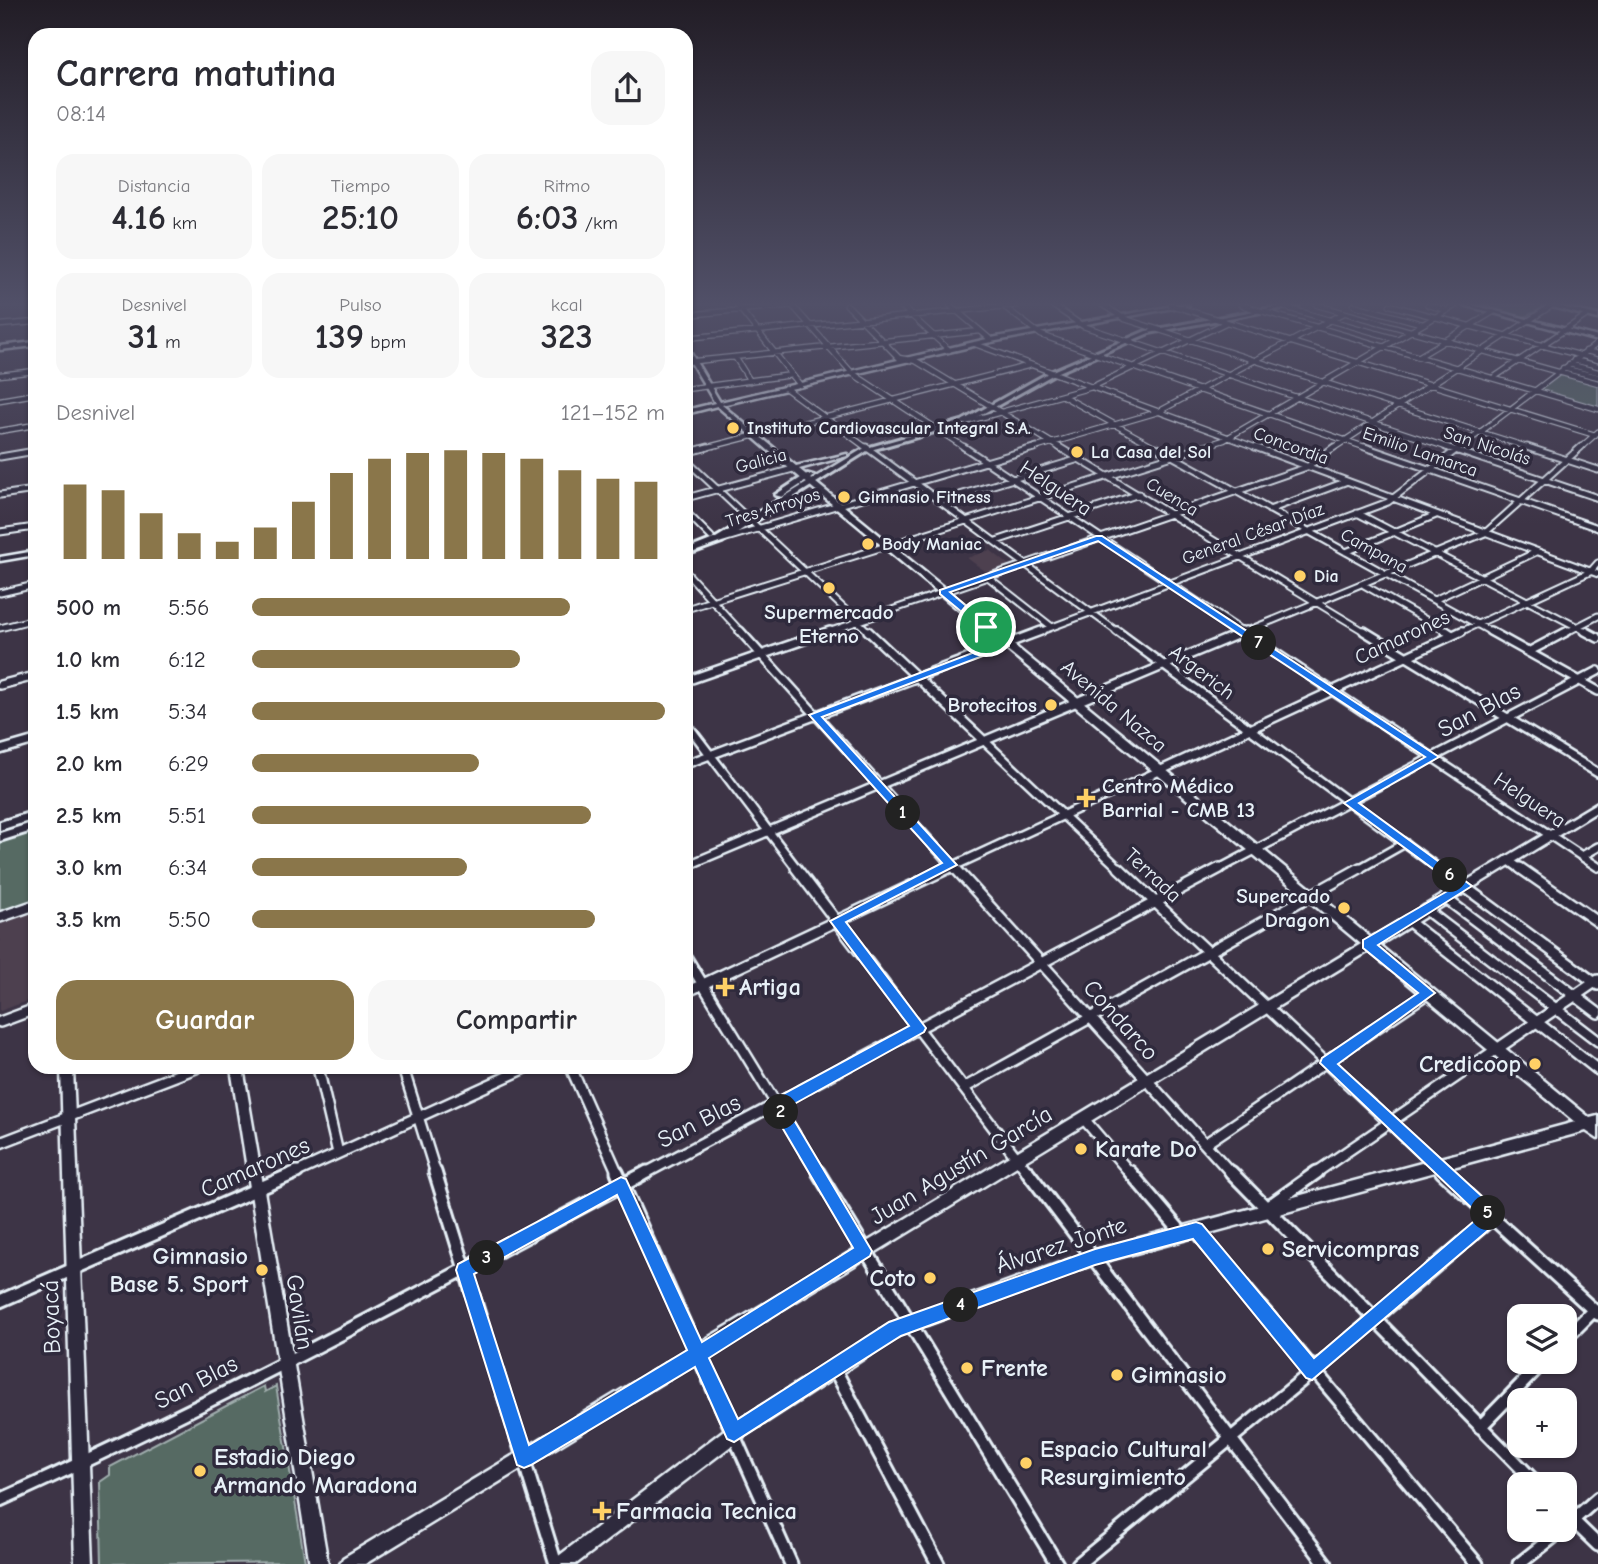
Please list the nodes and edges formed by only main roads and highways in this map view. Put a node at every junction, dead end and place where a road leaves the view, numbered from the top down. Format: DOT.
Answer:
graph roads {
  1 [pos="1038,378"];
  2 [pos="989,405"];
  3 [pos="934,428"];
  4 [pos="866,447"];
  5 [pos="808,481"];
  6 [pos="715,539"];
  7 [pos="693,545"];
  8 [pos="693,550"];
  9 [pos="28,817"];
  10 [pos="0,827"];
  11 [pos="28,828"];
  12 [pos="0,837"];
  1 -- 2 [label="main road"];
  2 -- 3 [label="main road"];
  2 -- 3 [label="main road"];
  3 -- 4 [label="main road"];
  4 -- 5 [label="main road"];
  4 -- 5 [label="main road"];
  5 -- 6 [label="main road"];
  6 -- 7 [label="main road"];
  6 -- 8 [label="main road"];
  9 -- 10 [label="main road"];
  11 -- 12 [label="main road"];
}
